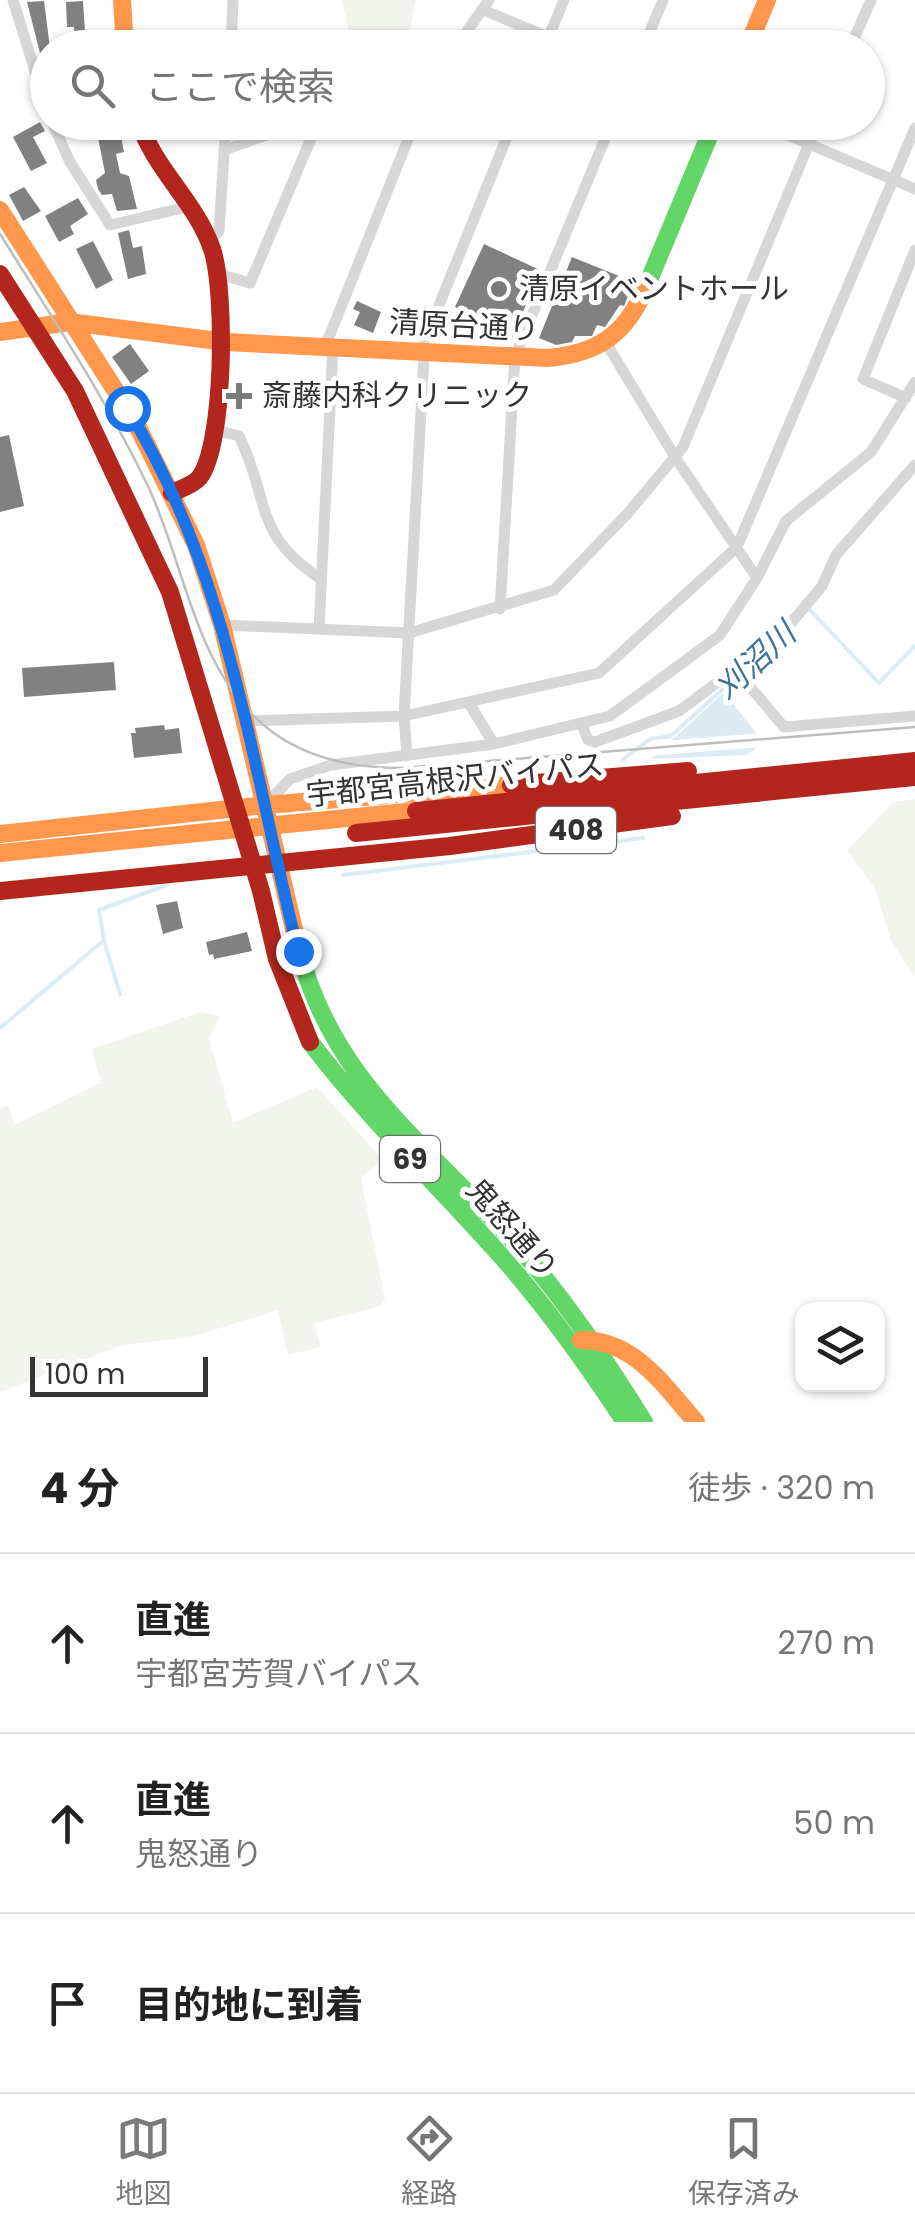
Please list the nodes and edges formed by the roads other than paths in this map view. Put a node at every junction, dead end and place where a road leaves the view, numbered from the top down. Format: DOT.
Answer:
graph roads {
  1 [pos="13,0"];
  2 [pos="122,0"];
  3 [pos="234,0"];
  4 [pos="564,0"];
  5 [pos="662,0"];
  6 [pos="767,0"];
  7 [pos="870,0"];
  8 [pos="486,5"];
  9 [pos="124,30"];
  10 [pos="232,30"];
  11 [pos="467,30"];
  12 [pos="527,30"];
  13 [pos="551,30"];
  14 [pos="650,30"];
  15 [pos="754,30"];
  16 [pos="858,30"];
  17 [pos="30,56"];
  18 [pos="915,128"];
  19 [pos="60,140"];
  20 [pos="145,140"];
  21 [pos="225,140"];
  22 [pos="252,140"];
  23 [pos="310,140"];
  24 [pos="408,140"];
  25 [pos="506,140"];
  26 [pos="605,140"];
  27 [pos="707,140"];
  28 [pos="800,140"];
  29 [pos="811,140"];
  30 [pos="809,144"];
  31 [pos="224,150"];
  32 [pos="893,180"];
  33 [pos="915,190"];
  34 [pos="191,206"];
  35 [pos="0,210"];
  36 [pos="210,241"];
  37 [pos="915,250"];
  38 [pos="0,274"];
  39 [pos="219,274"];
  40 [pos="69,322"];
  41 [pos="34,325"];
  42 [pos="0,332"];
  43 [pos="226,342"];
  44 [pos="606,343"];
  45 [pos="329,347"];
  46 [pos="424,350"];
  47 [pos="515,356"];
  48 [pos="915,382"];
  49 [pos="906,398"];
  50 [pos="212,429"];
  51 [pos="675,457"];
  52 [pos="915,464"];
  53 [pos="172,493"];
  54 [pos="737,546"];
  55 [pos="757,578"];
  56 [pos="322,579"];
  57 [pos="500,609"];
  58 [pos="222,625"];
  59 [pos="319,630"];
  60 [pos="409,633"];
  61 [pos="738,673"];
  62 [pos="470,705"];
  63 [pos="404,716"];
  64 [pos="915,716"];
  65 [pos="244,722"];
  66 [pos="581,723"];
  67 [pos="494,744"];
  68 [pos="407,756"];
  69 [pos="915,761"];
  70 [pos="844,768"];
  71 [pos="915,777"];
  72 [pos="872,783"];
  73 [pos="265,805"];
  74 [pos="236,808"];
  75 [pos="367,824"];
  76 [pos="0,834"];
  77 [pos="148,846"];
  78 [pos="0,854"];
  79 [pos="278,864"];
  80 [pos="254,866"];
  81 [pos="0,869"];
  82 [pos="0,891"];
  83 [pos="592,1338"];
  84 [pos="572,1341"];
  85 [pos="625,1422"];
  86 [pos="644,1422"];
  87 [pos="696,1422"];
  1 -- 17 [label="street"];
  2 -- 9 [label="main road"];
  3 -- 10 [label="street"];
  4 -- 13 [label="street"];
  5 -- 14 [label="street"];
  6 -- 15 [label="main road"];
  7 -- 16 [label="street"];
  8 -- 11 [label="street"];
  8 -- 12 [label="street"];
  18 -- 32 [label="street"];
  19 -- 34 [label="street"];
  20 -- 34 [label="main road"];
  21 -- 31 [label="street"];
  22 -- 31 [label="street"];
  23 -- 39 [label="street"];
  24 -- 45 [label="street"];
  25 -- 46 [label="street"];
  26 -- 47 [label="street"];
  27 -- 44 [label="main road"];
  28 -- 30 [label="street"];
  29 -- 30 [label="street"];
  30 -- 32 [label="street"];
  30 -- 51 [label="street"];
  31 -- 36 [label="street"];
  32 -- 33 [label="street"];
  32 -- 54 [label="street"];
  34 -- 36 [label="main road"];
  35 -- 40 [label="main road, 69"];
  36 -- 39 [label="main road"];
  37 -- 49 [label="street"];
  38 -- 41 [label="main road, 69"];
  39 -- 43 [label="main road"];
  40 -- 41 [label="main road, 清原台通り"];
  40 -- 43 [label="main road, 清原台通り"];
  40 -- 53 [label="main road, 69"];
  41 -- 42 [label="main road, 清原台通り"];
  41 -- 74 [label="main road, 69"];
  43 -- 45 [label="main road, 清原台通り"];
  43 -- 50 [label="main road"];
  44 -- 47 [label="main road, 清原台通り"];
  44 -- 51 [label="street"];
  45 -- 46 [label="main road, 清原台通り"];
  45 -- 56 [label="street"];
  46 -- 47 [label="main road, 清原台通り"];
  46 -- 60 [label="street"];
  47 -- 57 [label="street"];
  48 -- 49 [label="street"];
  49 -- 55 [label="street"];
  50 -- 53 [label="main road"];
  50 -- 56 [label="street"];
  51 -- 54 [label="street"];
  51 -- 57 [label="street"];
  52 -- 61 [label="street"];
  53 -- 58 [label="main road, 69"];
  54 -- 55 [label="street"];
  54 -- 62 [label="street"];
  55 -- 66 [label="street"];
  56 -- 59 [label="street"];
  57 -- 60 [label="street"];
  58 -- 59 [label="street"];
  58 -- 65 [label="main road, 69"];
  59 -- 60 [label="street"];
  60 -- 63 [label="street"];
  61 -- 64 [label="street"];
  61 -- 66 [label="street"];
  62 -- 63 [label="street"];
  62 -- 67 [label="street"];
  63 -- 65 [label="street"];
  63 -- 68 [label="street"];
  65 -- 73 [label="main road, 69"];
  66 -- 67 [label="street"];
  67 -- 68 [label="street"];
  68 -- 73 [label="street"];
  69 -- 70 [label="main road, 宇都宮高根沢バイパス / 408"];
  70 -- 73 [label="main road, 408"];
  70 -- 75 [label="main road, 宇都宮高根沢バイパス / 408"];
  71 -- 72 [label="main road, 宇都宮高根沢バイパス / 408"];
  72 -- 75 [label="main road, 宇都宮高根沢バイパス / 408"];
  72 -- 79 [label="main road, 408"];
  73 -- 74 [label="main road, 408"];
  73 -- 79 [label="main road, 69"];
  74 -- 76 [label="main road, 408"];
  74 -- 80 [label="main road, 鬼怒通り / 69"];
  75 -- 77 [label="main road, 宇都宮高根沢バイパス / 408"];
  77 -- 78 [label="main road, 宇都宮高根沢バイパス / 408"];
  77 -- 81 [label="main road, 宇都宮高根沢バイパス / 408"];
  79 -- 80 [label="main road, 408"];
  79 -- 83 [label="main road, 鬼怒通り / 69"];
  80 -- 82 [label="main road, 408"];
  80 -- 84 [label="main road, 鬼怒通り / 69"];
  83 -- 84 [label="main road"];
  83 -- 86 [label="main road, 鬼怒通り / 69"];
  83 -- 87 [label="main road"];
  84 -- 85 [label="main road, 鬼怒通り / 69"];
}
